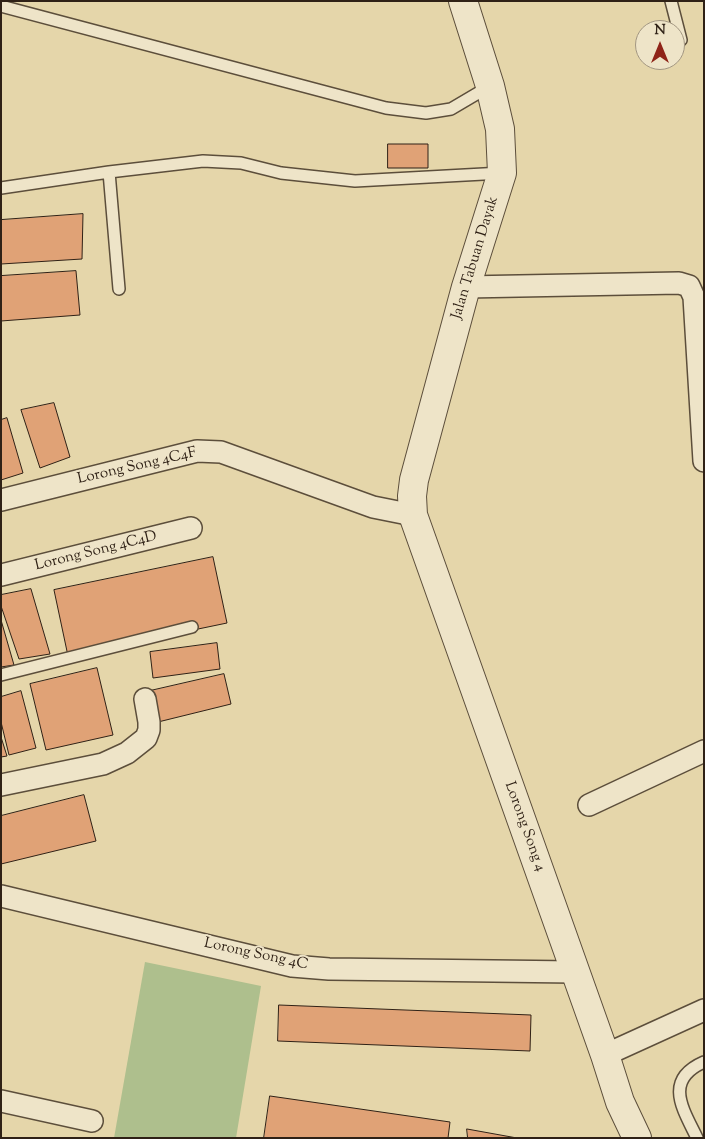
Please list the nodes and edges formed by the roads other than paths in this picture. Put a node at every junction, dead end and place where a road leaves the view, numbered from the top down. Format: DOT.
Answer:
graph roads {
  1 [pos="463,1"];
  2 [pos="671,1"];
  3 [pos="1,6"];
  4 [pos="676,20"];
  5 [pos="490,86"];
  6 [pos="109,172"];
  7 [pos="502,173"];
  8 [pos="1,188"];
  9 [pos="696,282"];
  10 [pos="466,287"];
  11 [pos="119,289"];
  12 [pos="704,461"];
  13 [pos="1,500"];
  14 [pos="413,515"];
  15 [pos="191,528"];
  16 [pos="1,575"];
  17 [pos="192,627"];
  18 [pos="1,675"];
  19 [pos="144,699"];
  20 [pos="704,751"];
  21 [pos="1,785"];
  22 [pos="589,805"];
  23 [pos="1,896"];
  24 [pos="575,972"];
  25 [pos="704,1010"];
  26 [pos="605,1055"];
  27 [pos="704,1062"];
  28 [pos="1,1100"];
  29 [pos="92,1121"];
  30 [pos="636,1138"];
  31 [pos="697,1138"];
  1 -- 5 [label="street, Jalan Tabuan Dayak"];
  2 -- 4 [label="lane"];
  3 -- 5 [label="lane"];
  5 -- 7 [label="street, Jalan Tabuan Dayak"];
  6 -- 7 [label="lane"];
  6 -- 8 [label="lane"];
  6 -- 11 [label="lane"];
  7 -- 10 [label="street, Jalan Tabuan Dayak"];
  9 -- 10 [label="street"];
  9 -- 12 [label="street"];
  10 -- 14 [label="street, Jalan Tabuan Dayak"];
  13 -- 14 [label="street, Lorong Song 4C4F"];
  14 -- 24 [label="street, Lorong Song 4"];
  15 -- 16 [label="street, Lorong Song 4C4D"];
  17 -- 18 [label="lane"];
  19 -- 21 [label="street"];
  20 -- 22 [label="street"];
  23 -- 24 [label="street, Lorong Song 4C"];
  24 -- 26 [label="street, Lorong Song 4"];
  25 -- 26 [label="street"];
  26 -- 30 [label="street, Lorong Song 4"];
  27 -- 31 [label="lane"];
  28 -- 29 [label="street"];
}
